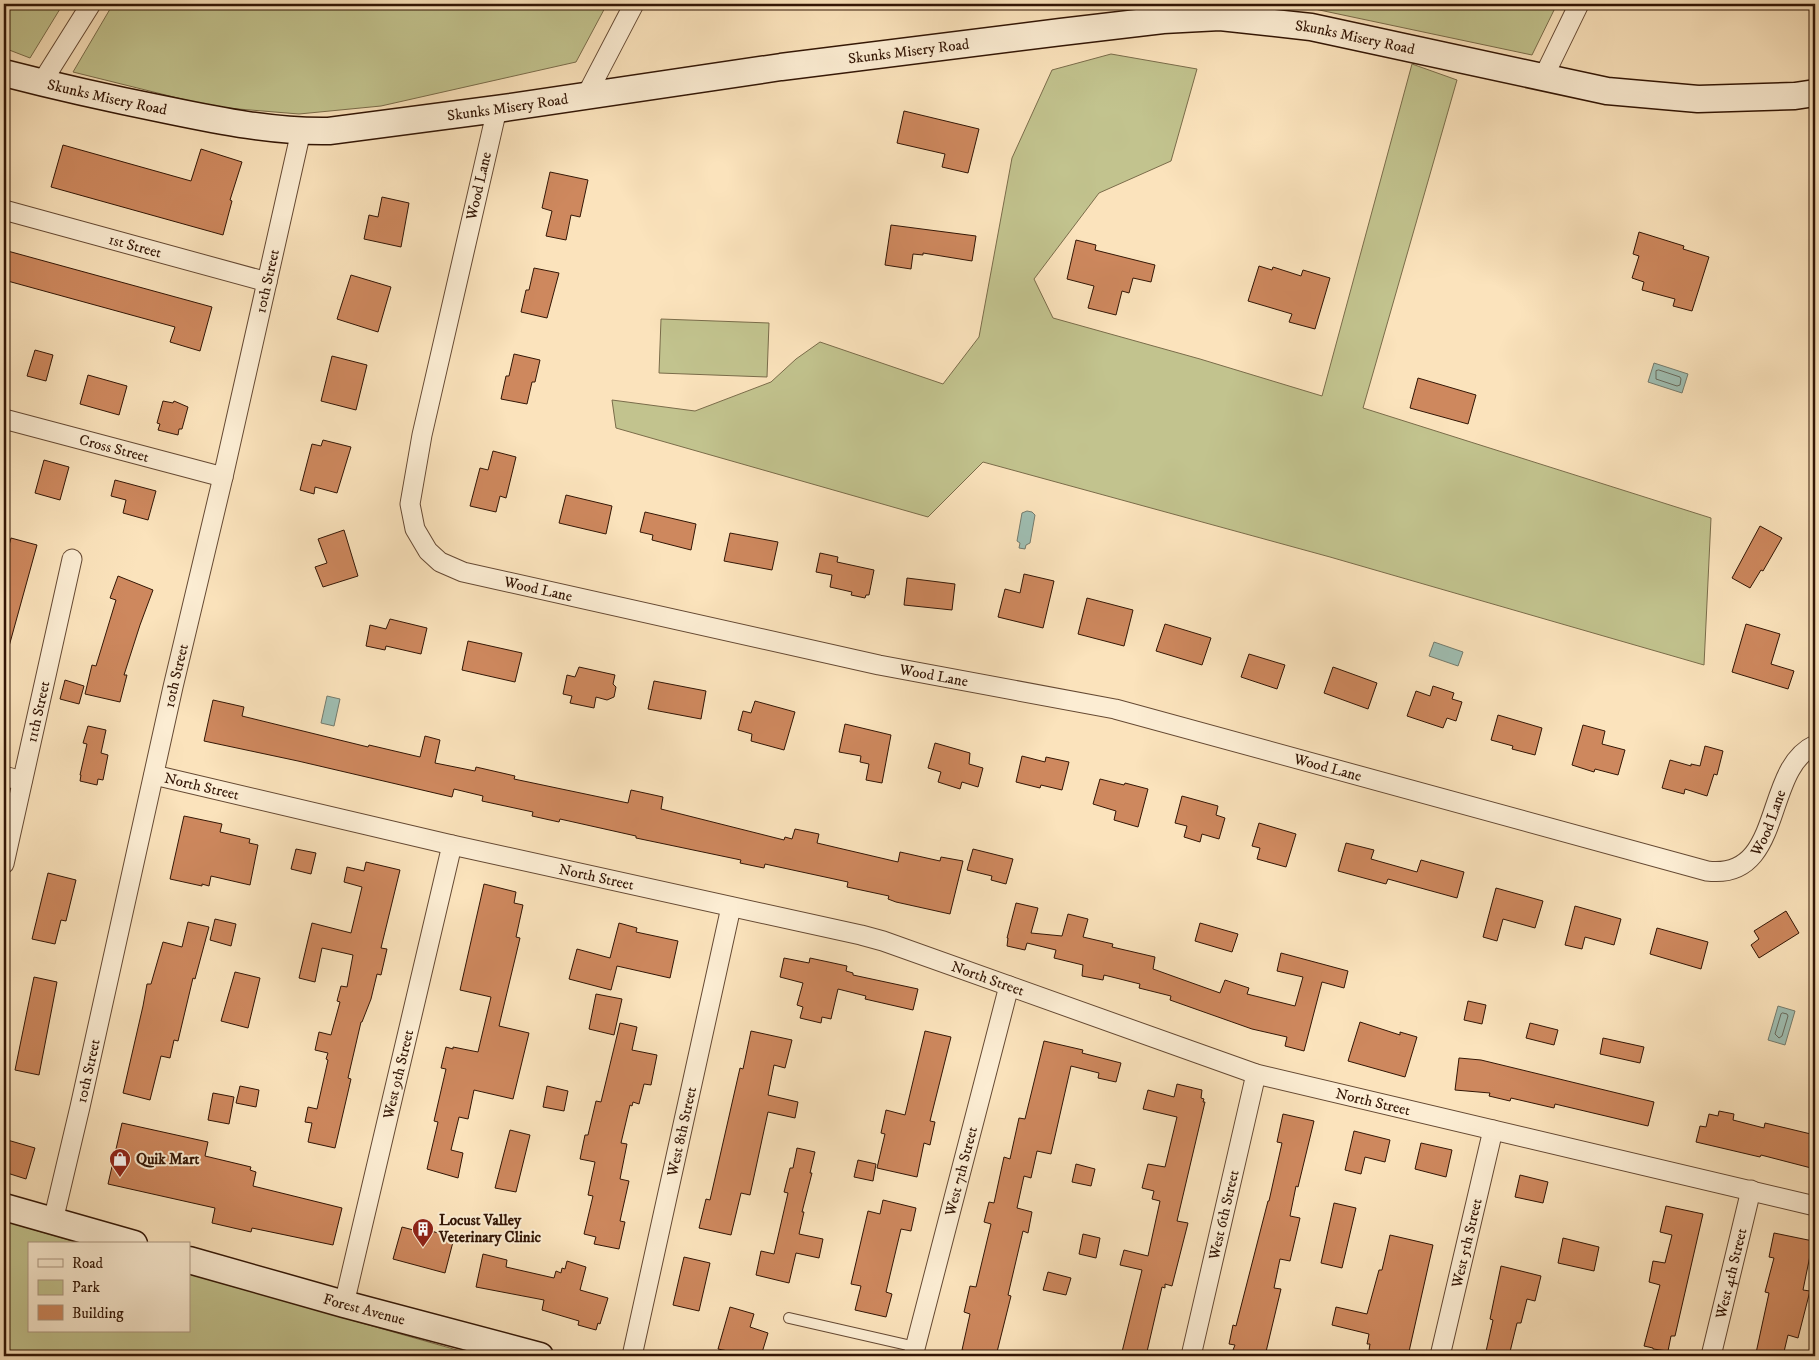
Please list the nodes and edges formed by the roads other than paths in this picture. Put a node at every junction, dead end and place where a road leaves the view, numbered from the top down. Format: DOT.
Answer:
graph roads {
  1 [pos="90,4"];
  2 [pos="634,4"];
  3 [pos="1579,4"];
  4 [pos="4,73"];
  5 [pos="1544,76"];
  6 [pos="42,82"];
  7 [pos="1815,93"];
  8 [pos="586,96"];
  9 [pos="497,109"];
  10 [pos="301,131"];
  11 [pos="4,210"];
  12 [pos="267,282"];
  13 [pos="4,419"];
  14 [pos="223,477"];
  15 [pos="72,559"];
  16 [pos="1815,745"];
  17 [pos="154,775"];
  18 [pos="4,776"];
  19 [pos="22,781"];
  20 [pos="452,845"];
  21 [pos="4,864"];
  22 [pos="731,907"];
  23 [pos="1009,986"];
  24 [pos="1256,1074"];
  25 [pos="1493,1130"];
  26 [pos="1751,1190"];
  27 [pos="1815,1206"];
  28 [pos="4,1207"];
  29 [pos="53,1221"];
  30 [pos="127,1242"];
  31 [pos="190,1260"];
  32 [pos="344,1304"];
  33 [pos="790,1318"];
  34 [pos="914,1352"];
  35 [pos="540,1356"];
  36 [pos="632,1356"];
  37 [pos="1191,1356"];
  38 [pos="1440,1356"];
  39 [pos="1711,1356"];
  1 -- 6 [label="street"];
  2 -- 8 [label="street"];
  3 -- 5 [label="street"];
  4 -- 6 [label="main road, Skunks Misery Road"];
  5 -- 7 [label="main road, Skunks Misery Road"];
  5 -- 8 [label="main road, Skunks Misery Road"];
  6 -- 10 [label="main road, Skunks Misery Road"];
  8 -- 9 [label="main road, Skunks Misery Road"];
  9 -- 10 [label="main road, Skunks Misery Road"];
  9 -- 16 [label="street, Wood Lane"];
  10 -- 12 [label="street, 10th Street"];
  11 -- 12 [label="street, 1st Street"];
  12 -- 14 [label="street, 10th Street"];
  13 -- 14 [label="street, Cross Street"];
  14 -- 17 [label="street, 10th Street"];
  15 -- 19 [label="street, 11th Street"];
  17 -- 20 [label="street, North Street"];
  17 -- 29 [label="street, 10th Street"];
  18 -- 19 [label="street"];
  19 -- 21 [label="street, 11th Street"];
  20 -- 22 [label="street, North Street"];
  20 -- 32 [label="street, West 9th Street"];
  22 -- 23 [label="street, North Street"];
  22 -- 36 [label="street, West 8th Street"];
  23 -- 24 [label="street, North Street"];
  23 -- 34 [label="street, West 7th Street"];
  24 -- 25 [label="street, North Street"];
  24 -- 37 [label="street, West 6th Street"];
  25 -- 26 [label="street, North Street"];
  25 -- 38 [label="street, West 5th Street"];
  26 -- 27 [label="street, North Street"];
  26 -- 39 [label="street, West 4th Street"];
  28 -- 29 [label="main road"];
  29 -- 30 [label="main road"];
  31 -- 32 [label="main road, Forest Avenue"];
  32 -- 35 [label="main road, Forest Avenue"];
  33 -- 34 [label="lane"];
}
